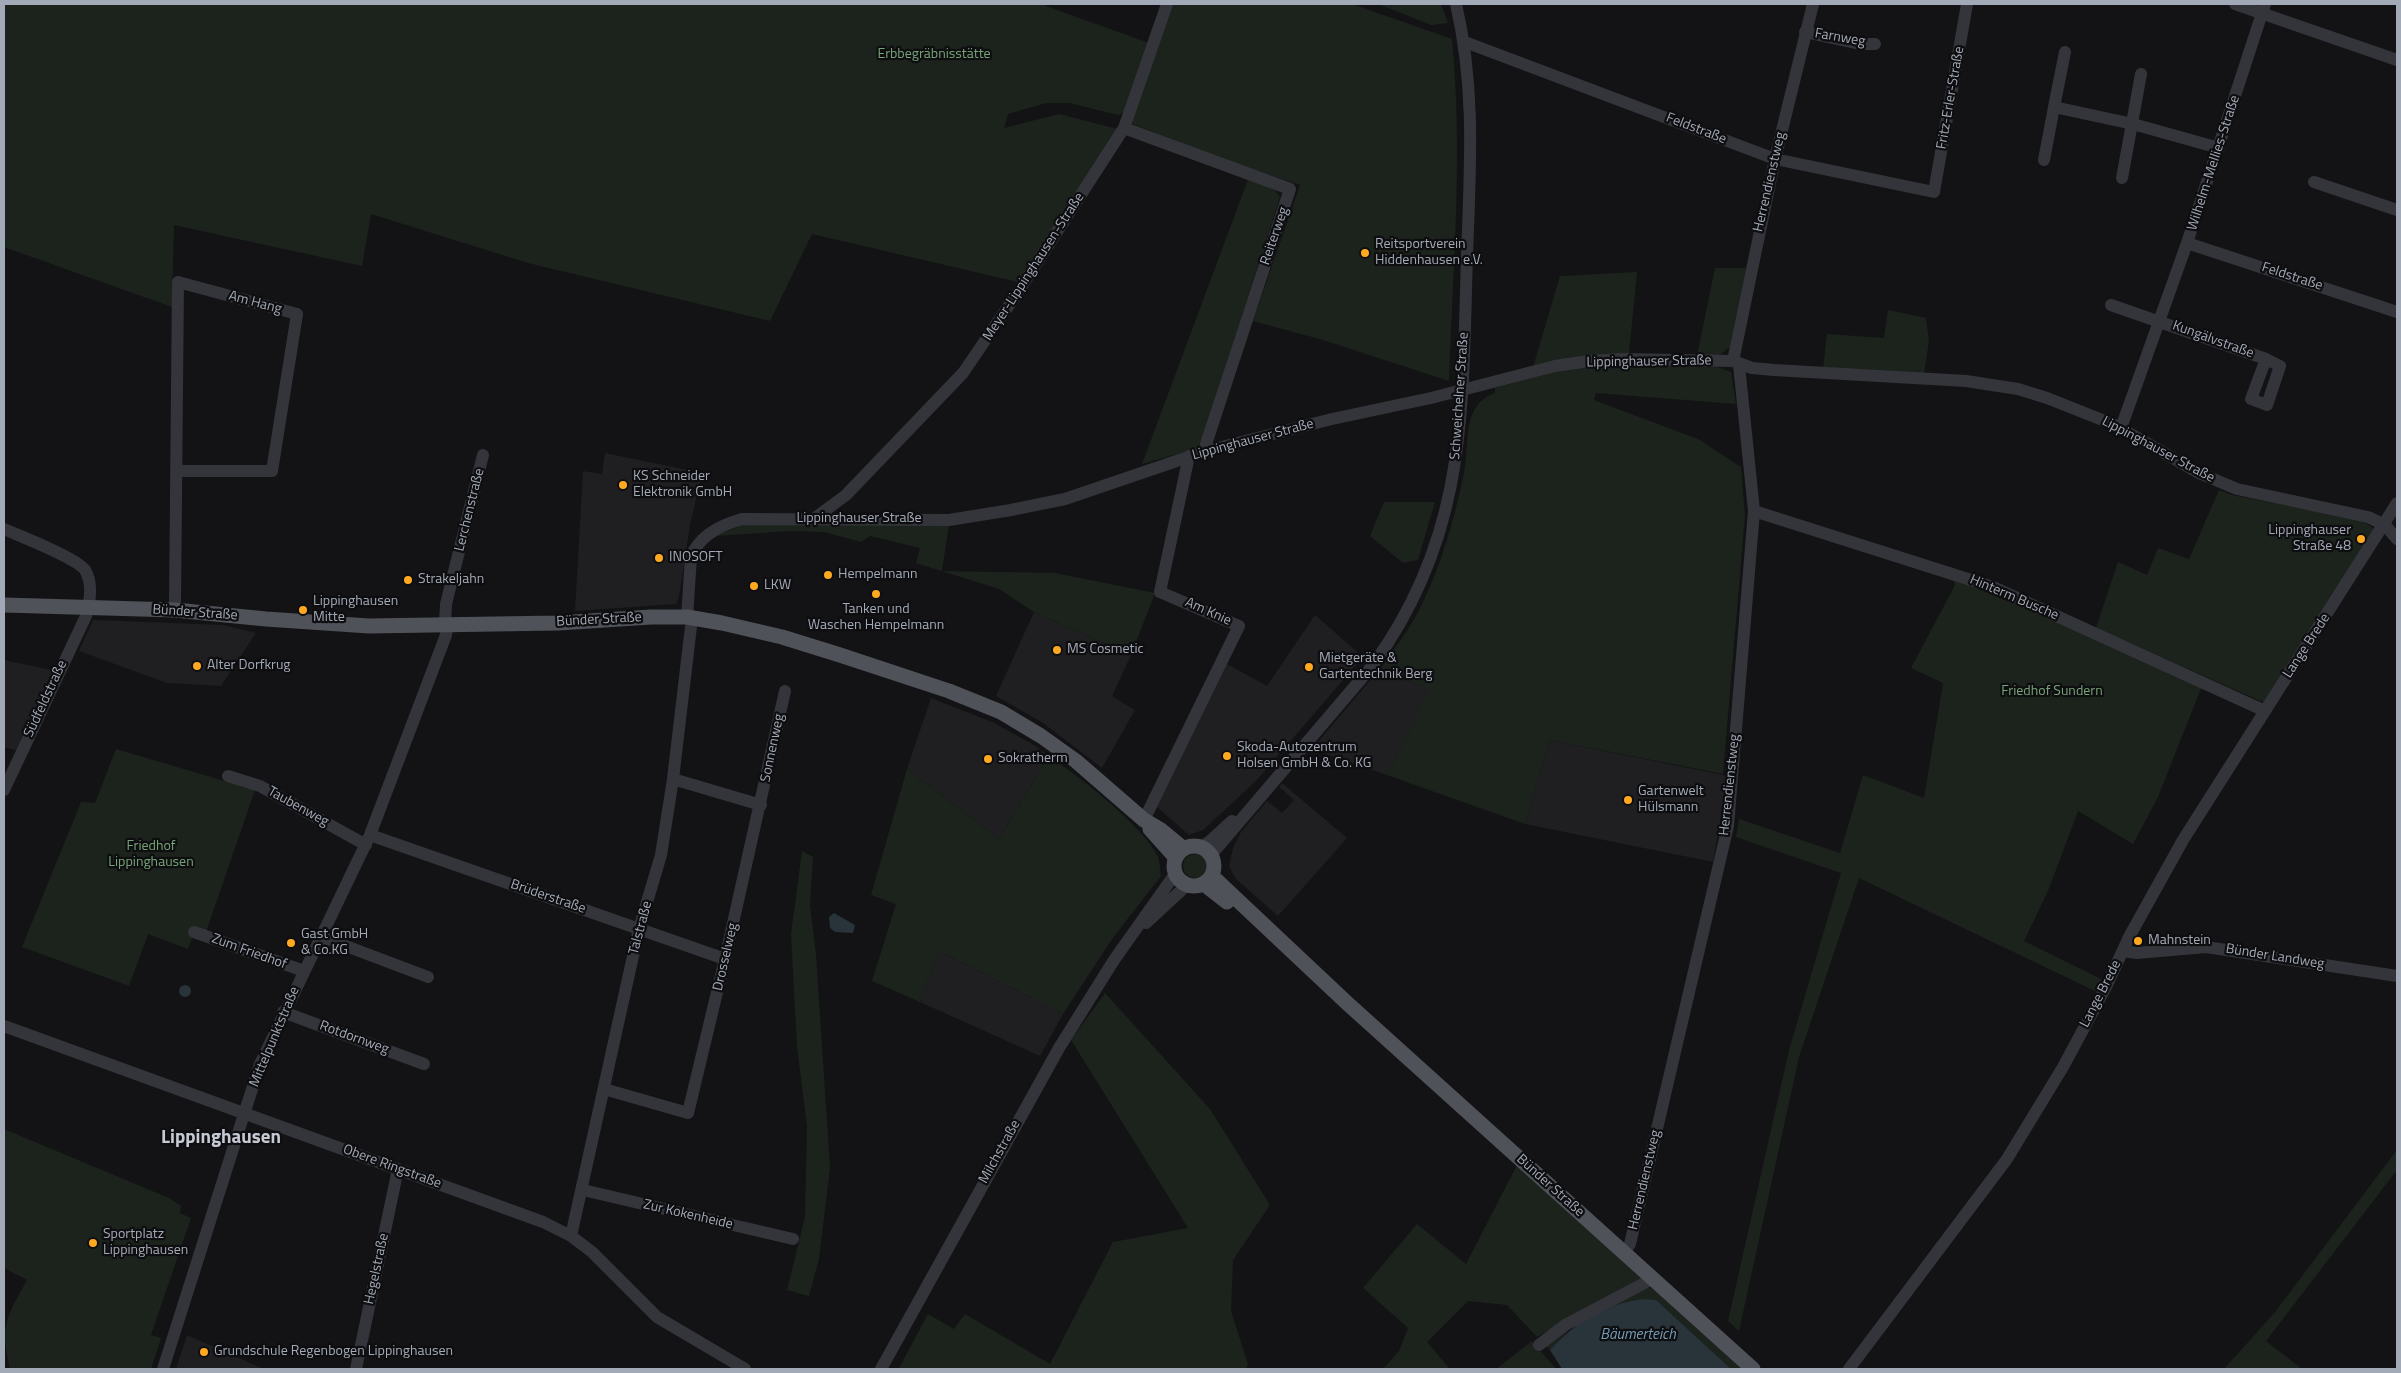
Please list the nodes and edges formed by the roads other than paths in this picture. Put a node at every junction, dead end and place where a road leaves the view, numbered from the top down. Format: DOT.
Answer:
graph roads {
  1 [pos="1167,4"];
  2 [pos="1456,4"];
  3 [pos="1813,4"];
  4 [pos="1967,4"];
  5 [pos="2235,4"];
  6 [pos="2263,8"];
  7 [pos="1805,32"];
  8 [pos="1465,42"];
  9 [pos="1875,44"];
  10 [pos="2065,52"];
  11 [pos="2397,60"];
  12 [pos="2141,74"];
  13 [pos="2054,107"];
  14 [pos="2133,124"];
  15 [pos="1124,128"];
  16 [pos="2219,148"];
  17 [pos="1775,159"];
  18 [pos="2044,160"];
  19 [pos="2122,178"];
  20 [pos="2314,182"];
  21 [pos="1934,192"];
  22 [pos="2397,210"];
  23 [pos="2187,243"];
  24 [pos="2111,305"];
  25 [pos="2397,312"];
  26 [pos="2160,321"];
  27 [pos="2266,359"];
  28 [pos="1736,363"];
  29 [pos="1462,390"];
  30 [pos="2121,428"];
  31 [pos="1206,451"];
  32 [pos="483,455"];
  33 [pos="1189,456"];
  34 [pos="176,470"];
  35 [pos="846,495"];
  36 [pos="2397,504"];
  37 [pos="1754,511"];
  38 [pos="815,518"];
  39 [pos="849,519"];
  40 [pos="2385,525"];
  41 [pos="4,529"];
  42 [pos="2397,539"];
  43 [pos="4,605"];
  44 [pos="88,608"];
  45 [pos="175,610"];
  46 [pos="689,618"];
  47 [pos="447,624"];
  48 [pos="785,691"];
  49 [pos="2265,711"];
  50 [pos="228,776"];
  51 [pos="673,779"];
  52 [pos="4,790"];
  53 [pos="761,805"];
  54 [pos="1144,820"];
  55 [pos="368,840"];
  56 [pos="1206,851"];
  57 [pos="1180,854"];
  58 [pos="1181,880"];
  59 [pos="1208,880"];
  60 [pos="639,929"];
  61 [pos="194,932"];
  62 [pos="322,937"];
  63 [pos="2123,951"];
  64 [pos="725,959"];
  65 [pos="304,971"];
  66 [pos="2397,976"];
  67 [pos="428,977"];
  68 [pos="283,1012"];
  69 [pos="4,1026"];
  70 [pos="424,1064"];
  71 [pos="604,1089"];
  72 [pos="244,1114"];
  73 [pos="398,1169"];
  74 [pos="583,1190"];
  75 [pos="571,1236"];
  76 [pos="792,1240"];
  77 [pos="1624,1253"];
  78 [pos="1652,1278"];
  79 [pos="1539,1345"];
  80 [pos="163,1369"];
  81 [pos="356,1369"];
  82 [pos="745,1369"];
  83 [pos="881,1369"];
  84 [pos="1753,1369"];
  85 [pos="1849,1369"];
  1 -- 15 [label="street, Meyer-Lippinghausen-Straße"];
  2 -- 8 [label="street, Schweichelner Straße"];
  3 -- 7 [label="street, Herrendienstweg"];
  4 -- 21 [label="street, Fritz-Erler-Straße"];
  5 -- 6 [label="street"];
  6 -- 11 [label="street"];
  6 -- 16 [label="street, Wilhelm-Mellies-Straße"];
  7 -- 9 [label="street, Farnweg"];
  7 -- 17 [label="street, Herrendienstweg"];
  8 -- 17 [label="street, Feldstraße"];
  8 -- 29 [label="street, Schweichelner Straße"];
  10 -- 13 [label="street"];
  12 -- 14 [label="street"];
  13 -- 14 [label="street"];
  13 -- 18 [label="street"];
  14 -- 16 [label="street"];
  14 -- 19 [label="street"];
  15 -- 31 [label="street, Reiterweg"];
  15 -- 35 [label="street, Meyer-Lippinghausen-Straße"];
  16 -- 23 [label="street, Wilhelm-Mellies-Straße"];
  17 -- 21 [label="street, Feldstraße"];
  17 -- 28 [label="street, Herrendienstweg"];
  20 -- 22 [label="street"];
  23 -- 25 [label="street, Feldstraße"];
  23 -- 26 [label="street, Wilhelm-Mellies-Straße"];
  24 -- 26 [label="street"];
  26 -- 27 [label="street, Kungälvstraße"];
  26 -- 30 [label="street, Wilhelm-Mellies-Straße"];
  28 -- 29 [label="street, Lippinghauser Straße"];
  28 -- 30 [label="street, Lippinghauser Straße"];
  28 -- 37 [label="street, Herrendienstweg"];
  29 -- 31 [label="street, Lippinghauser Straße"];
  29 -- 56 [label="street, Schweichelner Straße"];
  30 -- 40 [label="street, Lippinghauser Straße"];
  31 -- 33 [label="street, Lippinghauser Straße"];
  32 -- 47 [label="street, Lerchenstraße"];
  33 -- 39 [label="street, Lippinghauser Straße"];
  33 -- 54 [label="street, Am Knie"];
  34 -- 34 [label="street, Am Hang"];
  34 -- 45 [label="street, Am Hang"];
  35 -- 38 [label="street, Meyer-Lippinghausen-Straße"];
  35 -- 39 [label="street"];
  36 -- 40 [label="street, Lange Brede"];
  37 -- 49 [label="street, Hinterm Busche"];
  37 -- 77 [label="street, Herrendienstweg"];
  38 -- 39 [label="street, Lippinghauser Straße"];
  38 -- 46 [label="street, Lippinghauser Straße"];
  40 -- 42 [label="street, Lippinghauser Straße"];
  40 -- 49 [label="street, Lange Brede"];
  41 -- 44 [label="street"];
  43 -- 44 [label="main road, Bünder Straße"];
  44 -- 45 [label="main road, Bünder Straße"];
  44 -- 52 [label="street, Südfeldstraße"];
  45 -- 47 [label="main road, Bünder Straße"];
  46 -- 47 [label="main road, Bünder Straße"];
  46 -- 51 [label="street, Talstraße"];
  46 -- 54 [label="main road, Bünder Straße"];
  47 -- 55 [label="street, Mittelpunktstraße"];
  48 -- 53 [label="street, Sonnenweg"];
  49 -- 63 [label="street, Lange Brede"];
  50 -- 55 [label="street, Taubenweg"];
  51 -- 53 [label="street"];
  51 -- 60 [label="street, Talstraße"];
  53 -- 64 [label="street, Drosselweg"];
  54 -- 57 [label="main road, Bünder Straße"];
  55 -- 60 [label="street, Brüderstraße"];
  55 -- 62 [label="street, Mittelpunktstraße"];
  56 -- 57 [label="main road"];
  56 -- 59 [label="main road"];
  57 -- 58 [label="main road"];
  58 -- 59 [label="main road"];
  58 -- 83 [label="street, Milchstraße"];
  59 -- 77 [label="main road, Bünder Straße"];
  60 -- 64 [label="street, Brüderstraße"];
  60 -- 71 [label="street, Talstraße"];
  61 -- 65 [label="street, Zum Friedhof"];
  62 -- 65 [label="street, Mittelpunktstraße"];
  62 -- 67 [label="street"];
  63 -- 66 [label="street, Bünder Landweg"];
  63 -- 85 [label="street, Lange Brede"];
  64 -- 71 [label="street, Drosselweg"];
  65 -- 68 [label="street, Mittelpunktstraße"];
  68 -- 70 [label="street, Rotdornweg"];
  68 -- 72 [label="street, Mittelpunktstraße"];
  69 -- 72 [label="street, Obere Ringstraße"];
  71 -- 74 [label="street, Talstraße"];
  72 -- 73 [label="street, Obere Ringstraße"];
  72 -- 80 [label="street, Mittelpunktstraße"];
  73 -- 75 [label="street, Obere Ringstraße"];
  73 -- 81 [label="street, Hegelstraße"];
  74 -- 75 [label="street, Talstraße"];
  74 -- 76 [label="street, Zur Kokenheide"];
  75 -- 82 [label="street, Obere Ringstraße"];
  77 -- 78 [label="main road, Bünder Straße"];
  78 -- 79 [label="street"];
  78 -- 84 [label="main road, Bünder Straße"];
}
